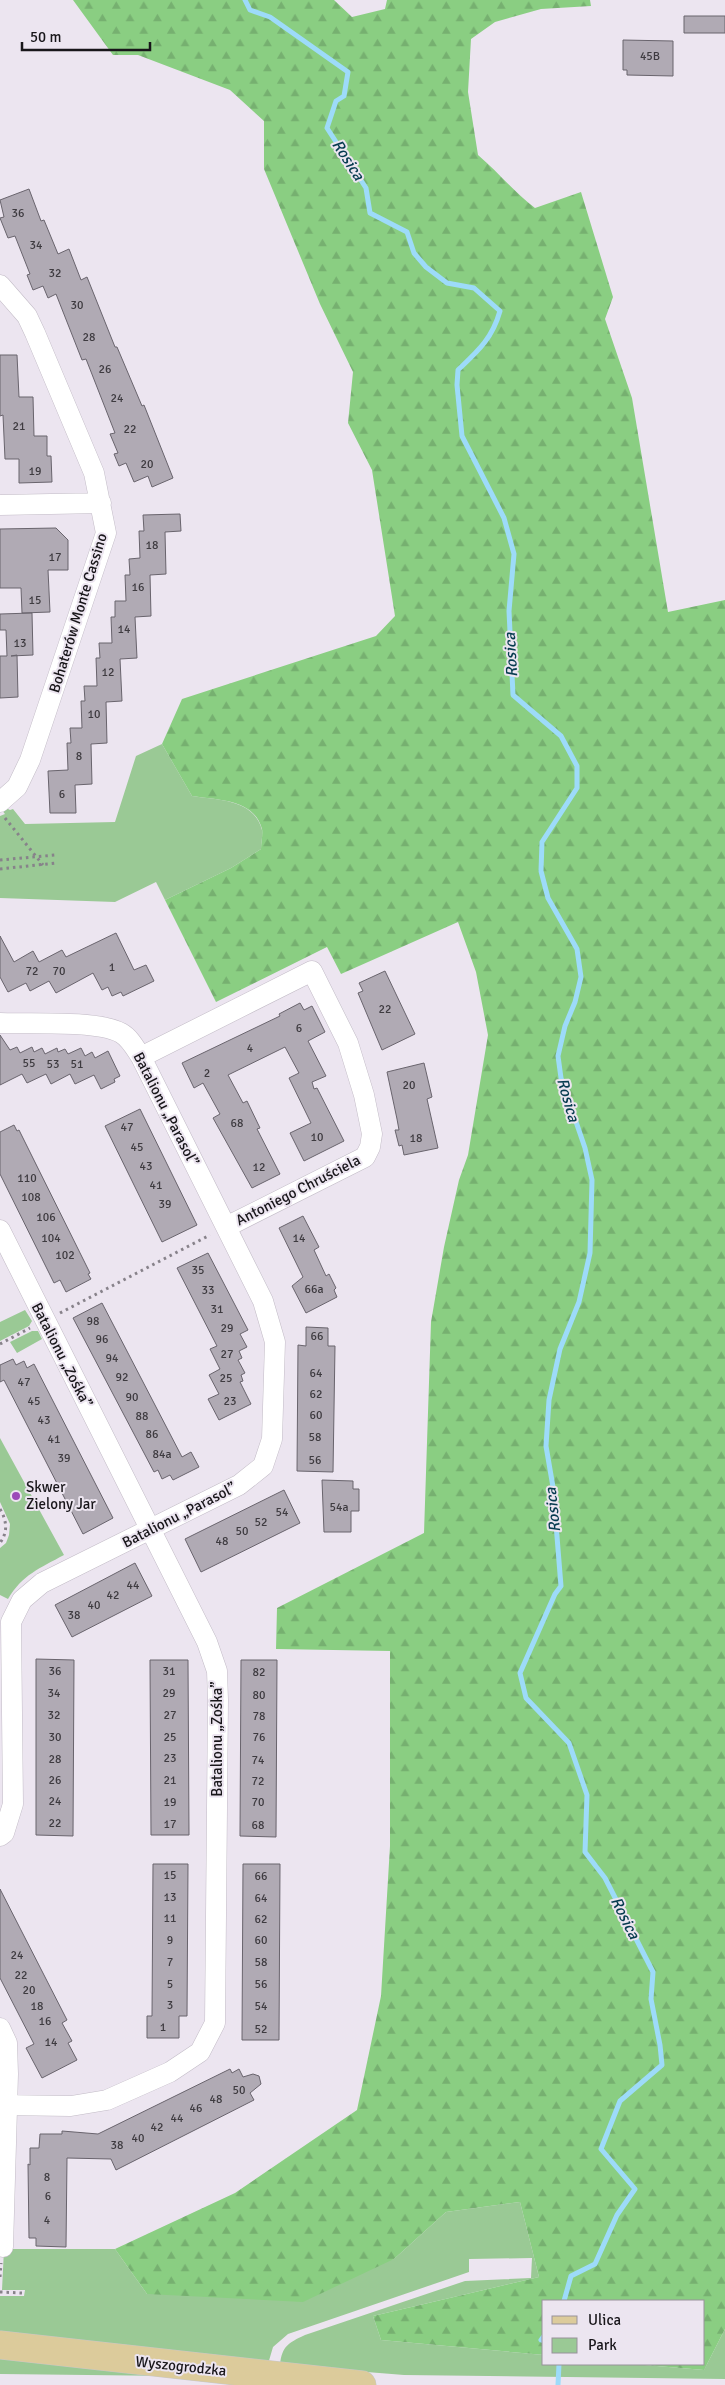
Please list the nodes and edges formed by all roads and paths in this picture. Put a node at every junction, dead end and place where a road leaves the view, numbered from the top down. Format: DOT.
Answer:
graph roads {
  1 [pos="0,285"];
  2 [pos="101,503"];
  3 [pos="0,505"];
  4 [pos="0,802"];
  5 [pos="0,811"];
  6 [pos="55,855"];
  7 [pos="36,856"];
  8 [pos="0,860"];
  9 [pos="56,863"];
  10 [pos="43,865"];
  11 [pos="0,869"];
  12 [pos="0,1023"];
  13 [pos="141,1057"];
  14 [pos="226,1227"];
  15 [pos="0,1230"];
  16 [pos="45,1320"];
  17 [pos="0,1344"];
  18 [pos="0,1509"];
  19 [pos="150,1530"];
  20 [pos="0,1544"];
  21 [pos="0,1836"];
  22 [pos="0,2028"];
  23 [pos="4,2105"];
  24 [pos="2,2247"];
  25 [pos="0,2292"];
  26 [pos="22,2293"];
  27 [pos="0,2345"];
  28 [pos="362,2385"];
  1 -- 2 [label="street, Bohaterów Monte Cassino"];
  2 -- 3 [label="street"];
  2 -- 4 [label="street, Bohaterów Monte Cassino"];
  5 -- 7 [label="path"];
  6 -- 7 [label="path"];
  7 -- 8 [label="path"];
  7 -- 10 [label="path"];
  9 -- 10 [label="path"];
  10 -- 11 [label="path"];
  12 -- 13 [label="street, Batalionu „Parasol”"];
  13 -- 14 [label="street, Batalionu „Parasol”"];
  13 -- 14 [label="street, Antoniego Chruściela"];
  14 -- 16 [label="path, Antoniego Chruściela"];
  14 -- 19 [label="street, Batalionu „Parasol”"];
  15 -- 16 [label="street, Batalionu „Zośka”"];
  16 -- 17 [label="path, Antoniego Chruściela"];
  16 -- 19 [label="street, Batalionu „Zośka”"];
  18 -- 20 [label="path"];
  19 -- 21 [label="street, Batalionu „Parasol”"];
  19 -- 23 [label="street, Batalionu „Zośka”"];
  22 -- 23 [label="street"];
  23 -- 24 [label="street"];
  25 -- 26 [label="path"];
  27 -- 28 [label="main road, Wyszogrodzka"];
}
